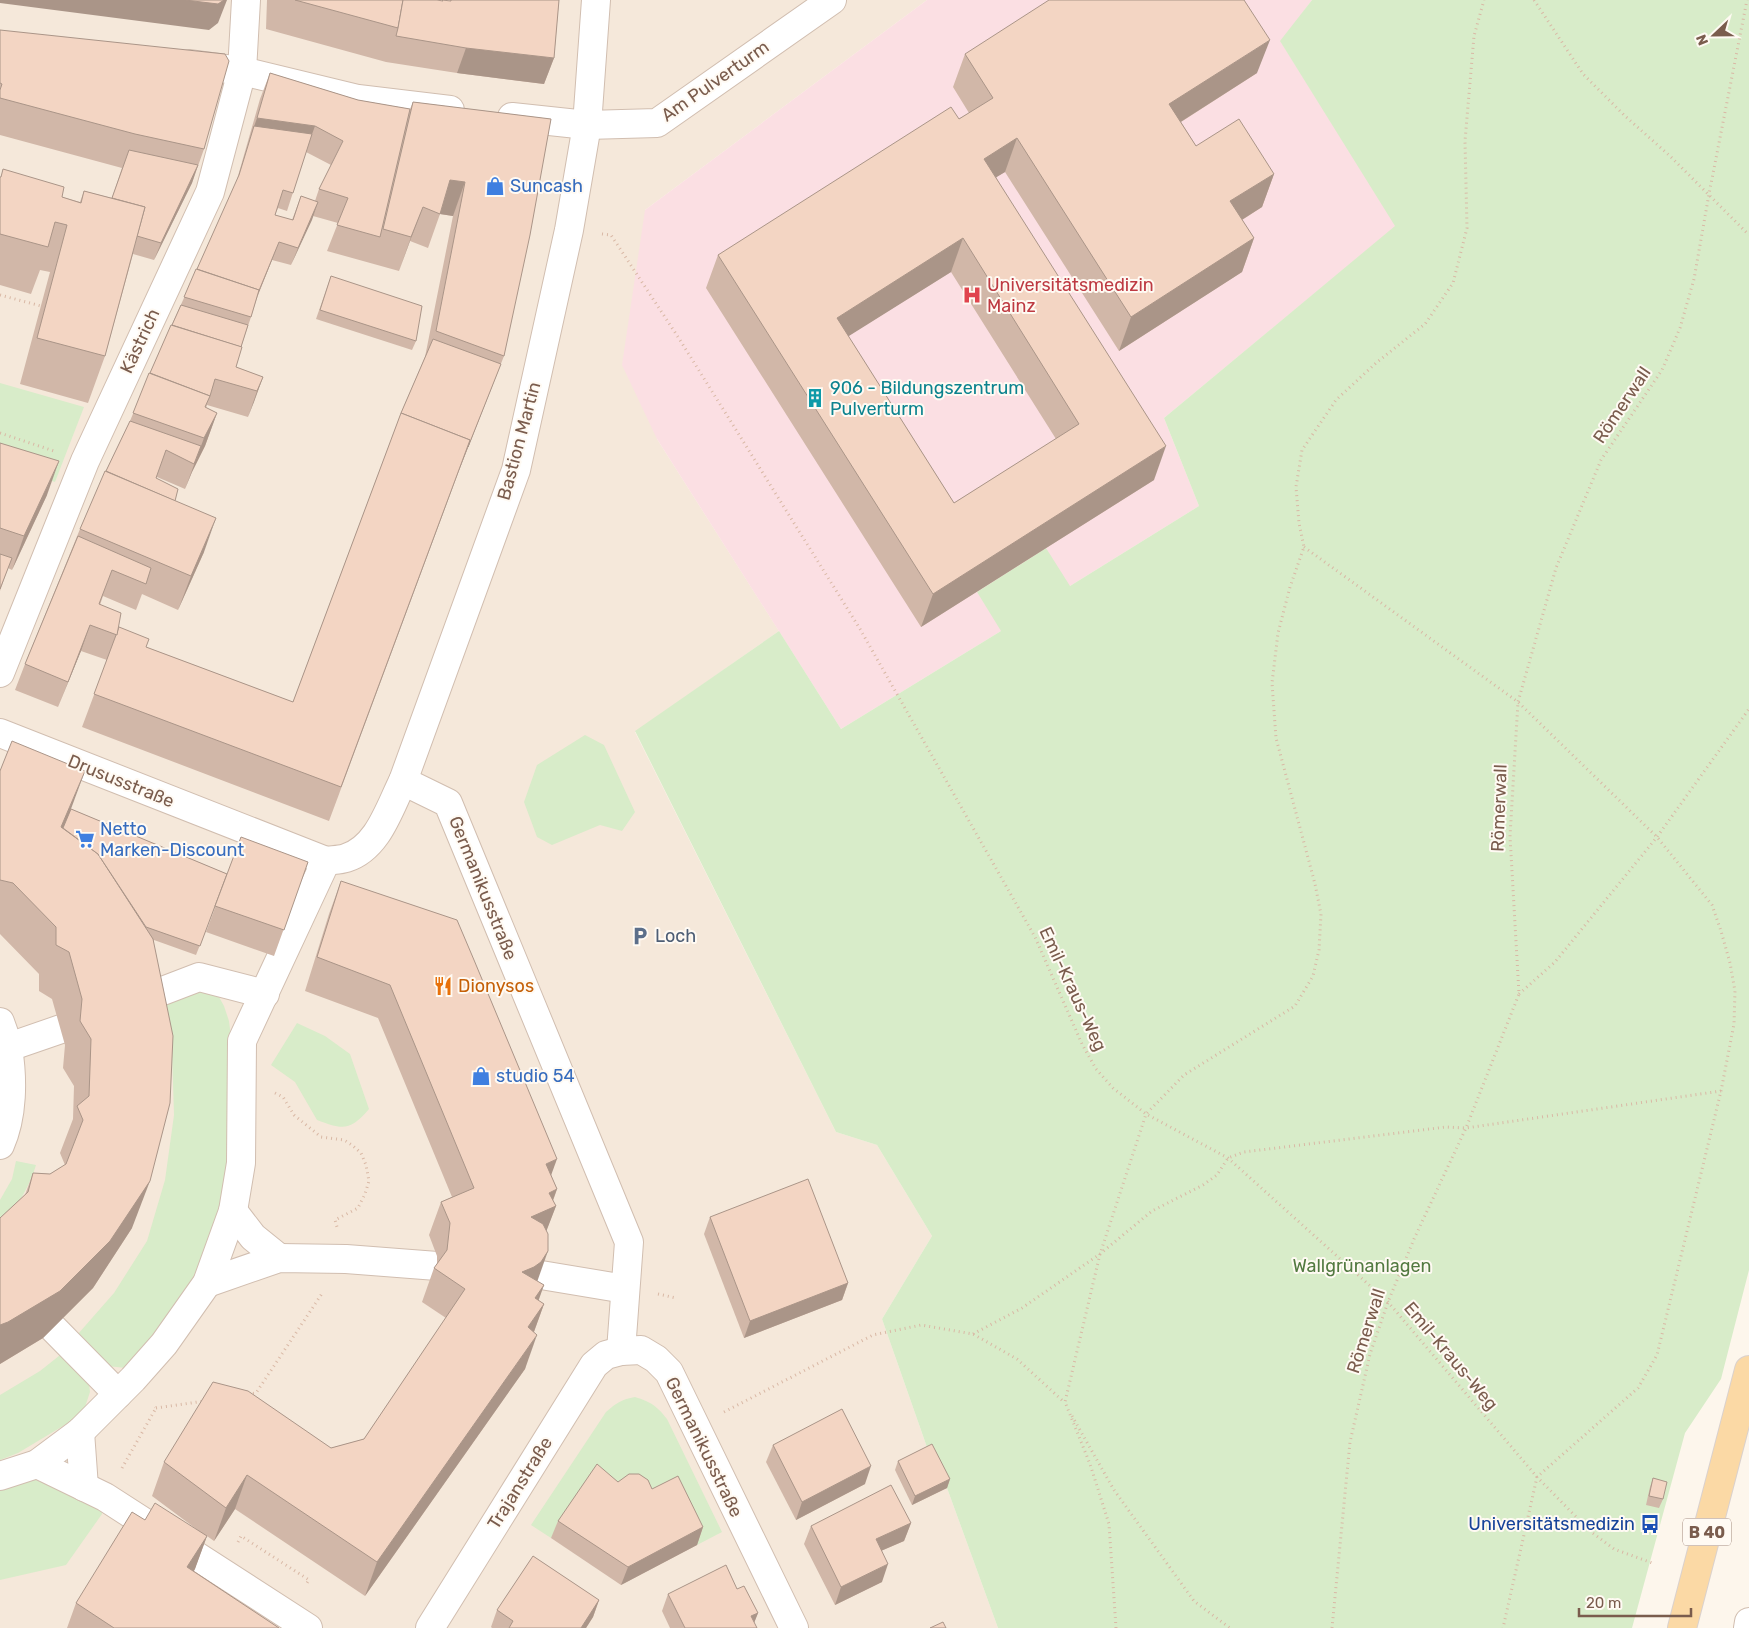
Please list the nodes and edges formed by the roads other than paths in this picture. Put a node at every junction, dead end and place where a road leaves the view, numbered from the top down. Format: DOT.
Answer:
graph roads {
  1 [pos="246,0"];
  2 [pos="596,0"];
  3 [pos="832,0"];
  4 [pos="164,60"];
  5 [pos="242,71"];
  6 [pos="587,125"];
  7 [pos="0,673"];
  8 [pos="0,733"];
  9 [pos="403,782"];
  10 [pos="326,862"];
  11 [pos="265,994"];
  12 [pos="139,1000"];
  13 [pos="61,1029"];
  14 [pos="3,1040"];
  15 [pos="0,1145"];
  16 [pos="233,1211"];
  17 [pos="280,1258"];
  18 [pos="437,1266"];
  19 [pos="535,1274"];
  20 [pos="207,1283"];
  21 [pos="626,1289"];
  22 [pos="53,1328"];
  23 [pos="621,1350"];
  24 [pos="1749,1370"];
  25 [pos="118,1394"];
  26 [pos="80,1432"];
  27 [pos="37,1464"];
  28 [pos="0,1476"];
  29 [pos="94,1492"];
  30 [pos="1749,1622"];
  31 [pos="308,1628"];
  32 [pos="430,1628"];
  33 [pos="794,1628"];
  34 [pos="1682,1628"];
  35 [pos="1748,1628"];
  1 -- 5 [label="street, Kästrich"];
  2 -- 6 [label="street, Bastion Martin"];
  3 -- 6 [label="street, Am Pulverturm"];
  4 -- 5 [label="street, Am Pulverturm"];
  5 -- 6 [label="street, Am Pulverturm"];
  5 -- 7 [label="street, Kästrich"];
  6 -- 9 [label="street, Bastion Martin"];
  8 -- 10 [label="street, Drususstraße"];
  9 -- 10 [label="street, Bastion Martin"];
  9 -- 21 [label="street, Germanikusstraße"];
  10 -- 11 [label="street"];
  11 -- 12 [label="street"];
  11 -- 16 [label="street"];
  13 -- 14 [label="street"];
  14 -- 15 [label="street"];
  16 -- 17 [label="street"];
  16 -- 20 [label="street"];
  17 -- 18 [label="street"];
  17 -- 20 [label="street"];
  19 -- 21 [label="street"];
  20 -- 25 [label="street"];
  21 -- 23 [label="street, Germanikusstraße"];
  22 -- 25 [label="street"];
  23 -- 32 [label="street, Trajanstraße"];
  23 -- 33 [label="street, Germanikusstraße"];
  24 -- 34 [label="main road, B 40"];
  25 -- 26 [label="street"];
  26 -- 27 [label="street"];
  26 -- 29 [label="street"];
  27 -- 28 [label="street"];
  27 -- 29 [label="street"];
  29 -- 31 [label="street"];
  30 -- 35 [label="street"];
}
